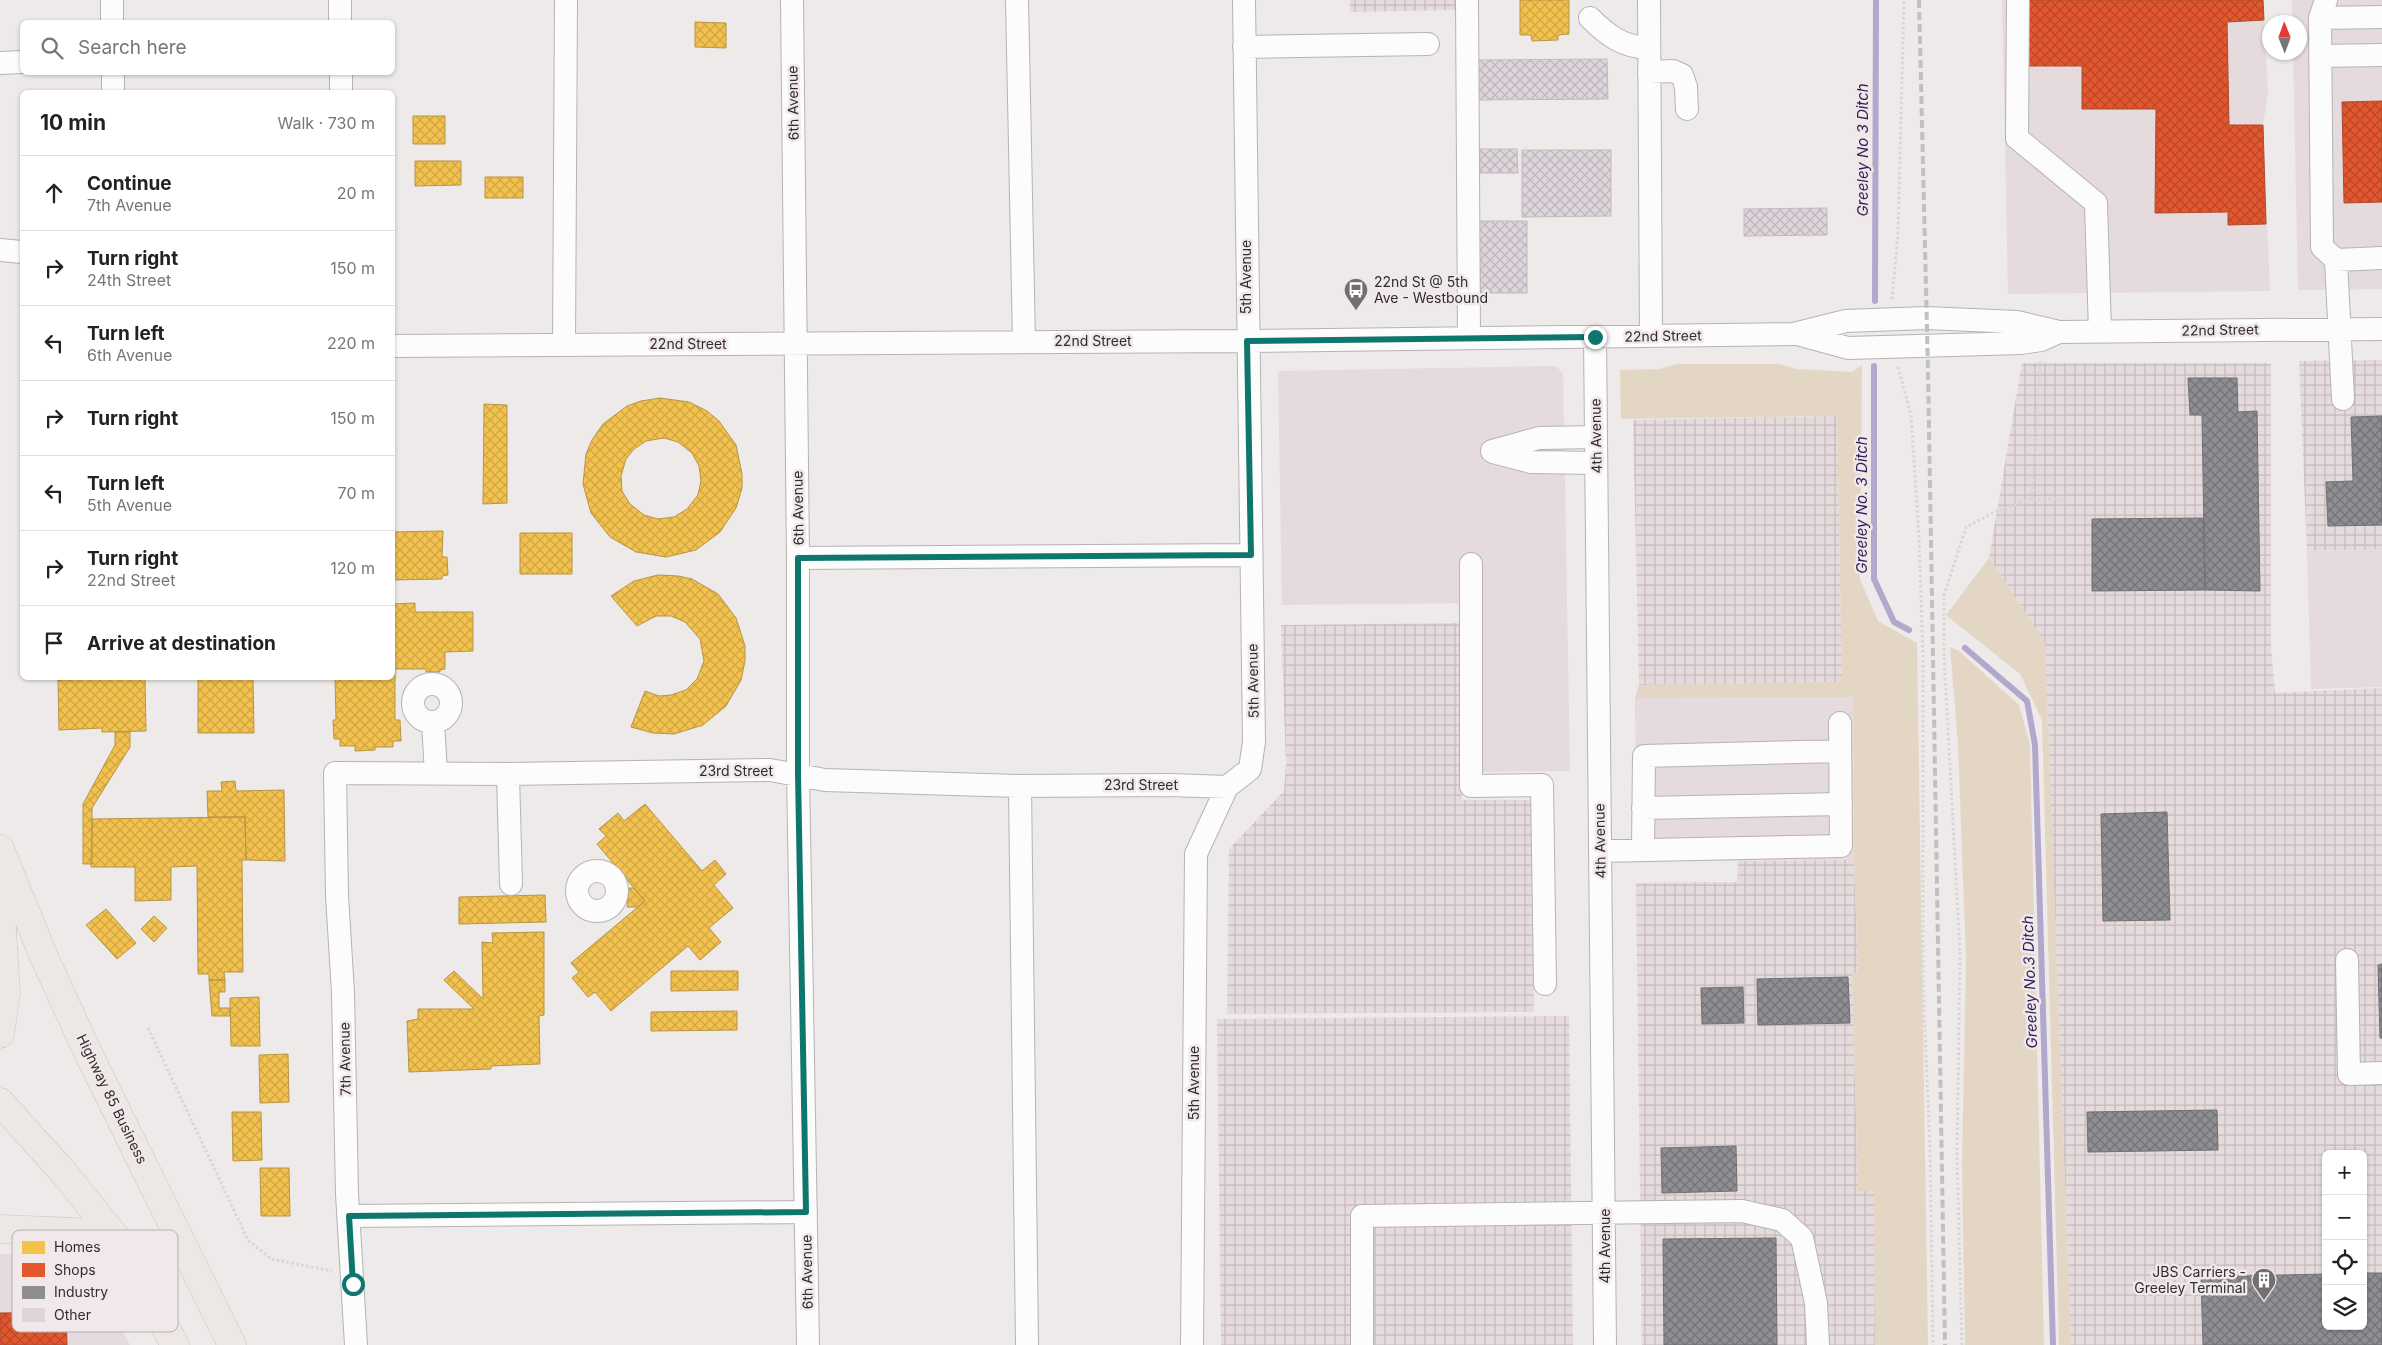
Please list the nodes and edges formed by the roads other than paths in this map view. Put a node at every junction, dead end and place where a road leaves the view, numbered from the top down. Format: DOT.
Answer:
graph roads {
  1 [pos="112,0"];
  2 [pos="340,0"];
  3 [pos="566,0"];
  4 [pos="792,0"];
  5 [pos="1016,0"];
  6 [pos="1244,0"];
  7 [pos="1467,0"];
  8 [pos="1649,0"];
  9 [pos="2018,0"];
  10 [pos="2323,9"];
  11 [pos="2382,17"];
  12 [pos="1590,18"];
  13 [pos="112,20"];
  14 [pos="340,20"];
  15 [pos="1428,44"];
  16 [pos="1244,47"];
  17 [pos="1649,48"];
  18 [pos="2382,55"];
  19 [pos="2320,56"];
  20 [pos="20,62"];
  21 [pos="0,63"];
  22 [pos="1649,72"];
  23 [pos="113,75"];
  24 [pos="341,75"];
  25 [pos="113,90"];
  26 [pos="341,90"];
  27 [pos="1687,109"];
  28 [pos="0,250"];
  29 [pos="20,252"];
  30 [pos="2382,258"];
  31 [pos="2336,260"];
  32 [pos="2340,329"];
  33 [pos="2382,329"];
  34 [pos="2100,331"];
  35 [pos="1794,334"];
  36 [pos="1651,336"];
  37 [pos="2050,336"];
  38 [pos="1595,337"];
  39 [pos="1469,338"];
  40 [pos="1247,341"];
  41 [pos="1024,342"];
  42 [pos="796,343"];
  43 [pos="564,344"];
  44 [pos="395,346"];
  45 [pos="2342,398"];
  46 [pos="1596,437"];
  47 [pos="1596,463"];
  48 [pos="1251,555"];
  49 [pos="798,558"];
  50 [pos="1471,564"];
  51 [pos="433,722"];
  52 [pos="1840,723"];
  53 [pos="1840,751"];
  54 [pos="335,773"];
  55 [pos="436,773"];
  56 [pos="508,774"];
  57 [pos="798,774"];
  58 [pos="1020,786"];
  59 [pos="1227,787"];
  60 [pos="1841,804"];
  61 [pos="1643,808"];
  62 [pos="0,849"];
  63 [pos="1644,850"];
  64 [pos="1600,851"];
  65 [pos="511,884"];
  66 [pos="0,898"];
  67 [pos="2347,960"];
  68 [pos="1545,984"];
  69 [pos="0,1034"];
  70 [pos="2382,1074"];
  71 [pos="0,1102"];
  72 [pos="806,1212"];
  73 [pos="1604,1212"];
  74 [pos="349,1216"];
  75 [pos="0,1229"];
  76 [pos="26,1230"];
  77 [pos="110,1230"];
  78 [pos="176,1230"];
  79 [pos="178,1235"];
  80 [pos="169,1332"];
  81 [pos="176,1345"];
  82 [pos="232,1345"];
  83 [pos="356,1345"];
  84 [pos="808,1345"];
  85 [pos="1028,1345"];
  86 [pos="1192,1345"];
  87 [pos="1362,1345"];
  88 [pos="1605,1345"];
  89 [pos="1818,1345"];
  1 -- 13 [label="street"];
  2 -- 14 [label="street"];
  3 -- 43 [label="street"];
  4 -- 42 [label="street, 6th Avenue"];
  5 -- 41 [label="street"];
  6 -- 16 [label="street, 5th Avenue"];
  7 -- 39 [label="street"];
  8 -- 17 [label="street"];
  9 -- 34 [label="street"];
  10 -- 11 [label="street"];
  10 -- 19 [label="street"];
  12 -- 17 [label="street"];
  15 -- 16 [label="street"];
  16 -- 40 [label="street, 5th Avenue"];
  17 -- 22 [label="street"];
  18 -- 19 [label="street"];
  19 -- 31 [label="street"];
  20 -- 21 [label="street"];
  22 -- 27 [label="street"];
  22 -- 36 [label="street"];
  23 -- 25 [label="street"];
  24 -- 26 [label="street"];
  28 -- 29 [label="street"];
  30 -- 31 [label="street"];
  31 -- 32 [label="street"];
  32 -- 33 [label="street, 22nd Street"];
  32 -- 34 [label="street, 22nd Street"];
  32 -- 45 [label="street"];
  34 -- 37 [label="street, 22nd Street"];
  35 -- 36 [label="street, 22nd Street"];
  35 -- 37 [label="street, 22nd Street"];
  35 -- 37 [label="street, 22nd Street"];
  36 -- 38 [label="street, 22nd Street"];
  38 -- 39 [label="street, 22nd Street"];
  38 -- 46 [label="street, 4th Avenue"];
  39 -- 40 [label="street, 22nd Street"];
  40 -- 41 [label="street, 22nd Street"];
  40 -- 48 [label="street, 5th Avenue"];
  41 -- 42 [label="street, 22nd Street"];
  42 -- 43 [label="street, 22nd Street"];
  42 -- 49 [label="street, 6th Avenue"];
  43 -- 44 [label="street, 22nd Street"];
  46 -- 47 [label="street, 4th Avenue"];
  46 -- 47 [label="street"];
  47 -- 64 [label="street, 4th Avenue"];
  48 -- 49 [label="street"];
  48 -- 59 [label="street, 5th Avenue"];
  49 -- 57 [label="street, 6th Avenue"];
  50 -- 68 [label="street"];
  51 -- 55 [label="street"];
  52 -- 53 [label="street"];
  53 -- 60 [label="street"];
  53 -- 61 [label="street"];
  54 -- 55 [label="street, 23rd Street"];
  54 -- 74 [label="street, 7th Avenue"];
  55 -- 56 [label="street, 23rd Street"];
  56 -- 57 [label="street, 23rd Street"];
  56 -- 65 [label="street"];
  57 -- 58 [label="street, 23rd Street"];
  57 -- 72 [label="street, 6th Avenue"];
  58 -- 59 [label="street, 23rd Street"];
  58 -- 85 [label="street"];
  59 -- 86 [label="street, 5th Avenue"];
  60 -- 61 [label="street"];
  60 -- 63 [label="street"];
  61 -- 63 [label="street"];
  62 -- 78 [label="main road, Highway 85 Business"];
  63 -- 64 [label="street"];
  64 -- 73 [label="street, 4th Avenue"];
  66 -- 69 [label="main road"];
  67 -- 70 [label="street"];
  71 -- 77 [label="main road"];
  72 -- 74 [label="street"];
  72 -- 84 [label="street, 6th Avenue"];
  73 -- 87 [label="street"];
  73 -- 88 [label="street, 4th Avenue"];
  73 -- 89 [label="street"];
  74 -- 83 [label="street, 7th Avenue"];
  75 -- 76 [label="main road"];
  79 -- 82 [label="main road, Highway 85 Business"];
  80 -- 81 [label="main road"];
}
